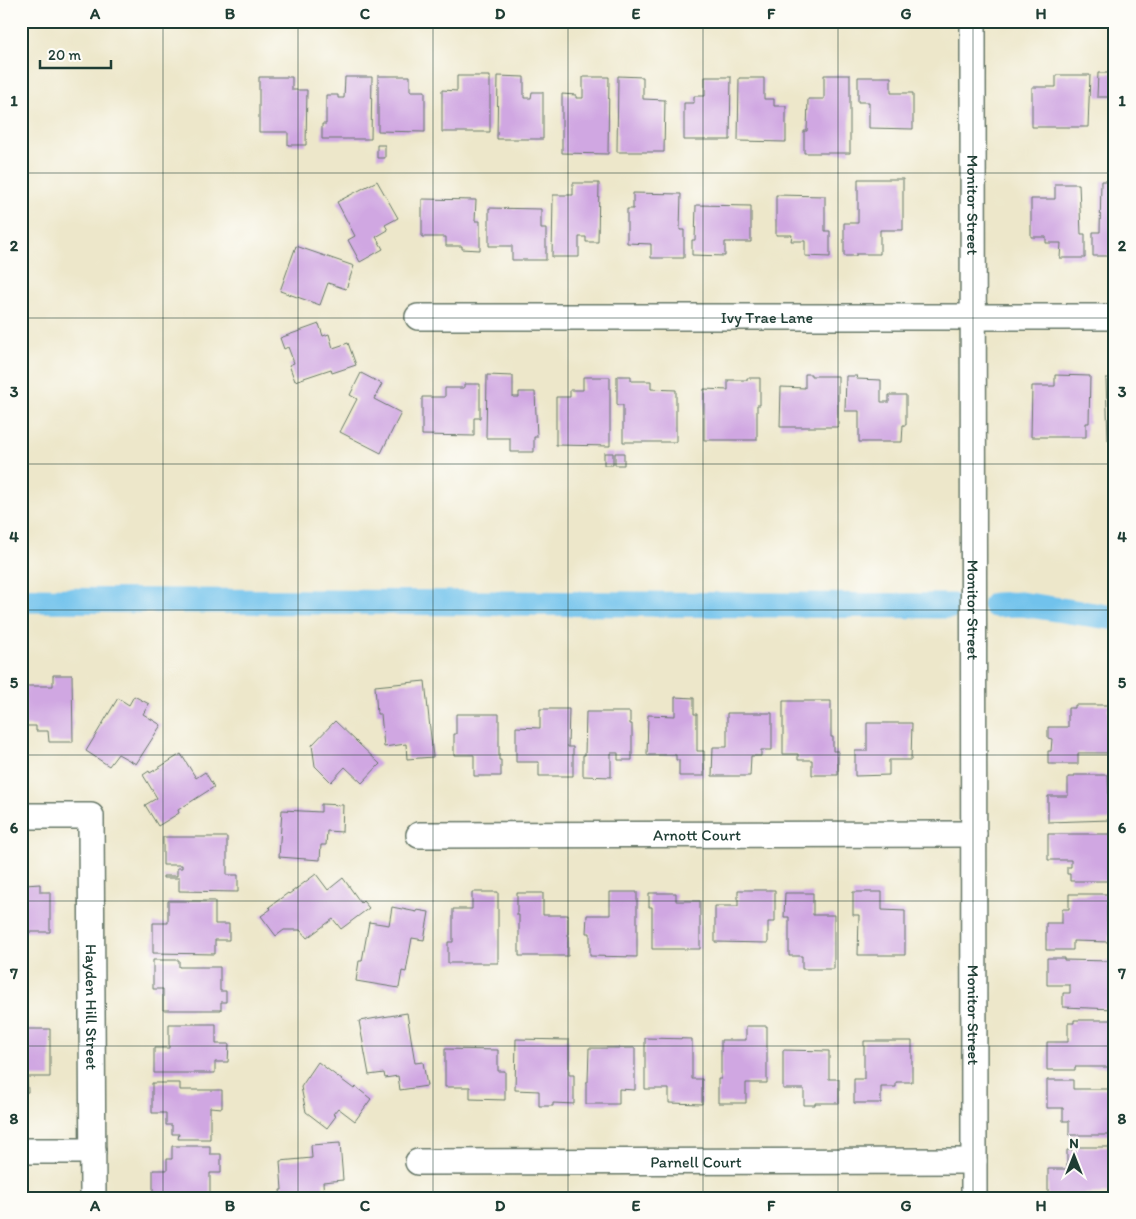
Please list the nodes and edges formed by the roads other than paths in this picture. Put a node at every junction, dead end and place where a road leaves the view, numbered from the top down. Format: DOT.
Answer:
graph roads {
  1 [pos="973,21"];
  2 [pos="418,317"];
  3 [pos="973,317"];
  4 [pos="1115,317"];
  5 [pos="21,816"];
  6 [pos="974,834"];
  7 [pos="419,835"];
  8 [pos="21,1151"];
  9 [pos="93,1151"];
  10 [pos="974,1161"];
  11 [pos="418,1162"];
  12 [pos="93,1198"];
  13 [pos="974,1198"];
  1 -- 3 [label="street, Monitor Street"];
  2 -- 3 [label="street, Ivy Trae Lane"];
  3 -- 4 [label="street, Ivy Trae Lane"];
  3 -- 6 [label="street, Monitor Street"];
  5 -- 9 [label="street, Hayden Hill Street"];
  6 -- 7 [label="street, Arnott Court"];
  6 -- 10 [label="street, Monitor Street"];
  8 -- 9 [label="street"];
  9 -- 12 [label="street, Hayden Hill Street"];
  10 -- 11 [label="street, Parnell Court"];
  10 -- 13 [label="street, Monitor Street"];
}
